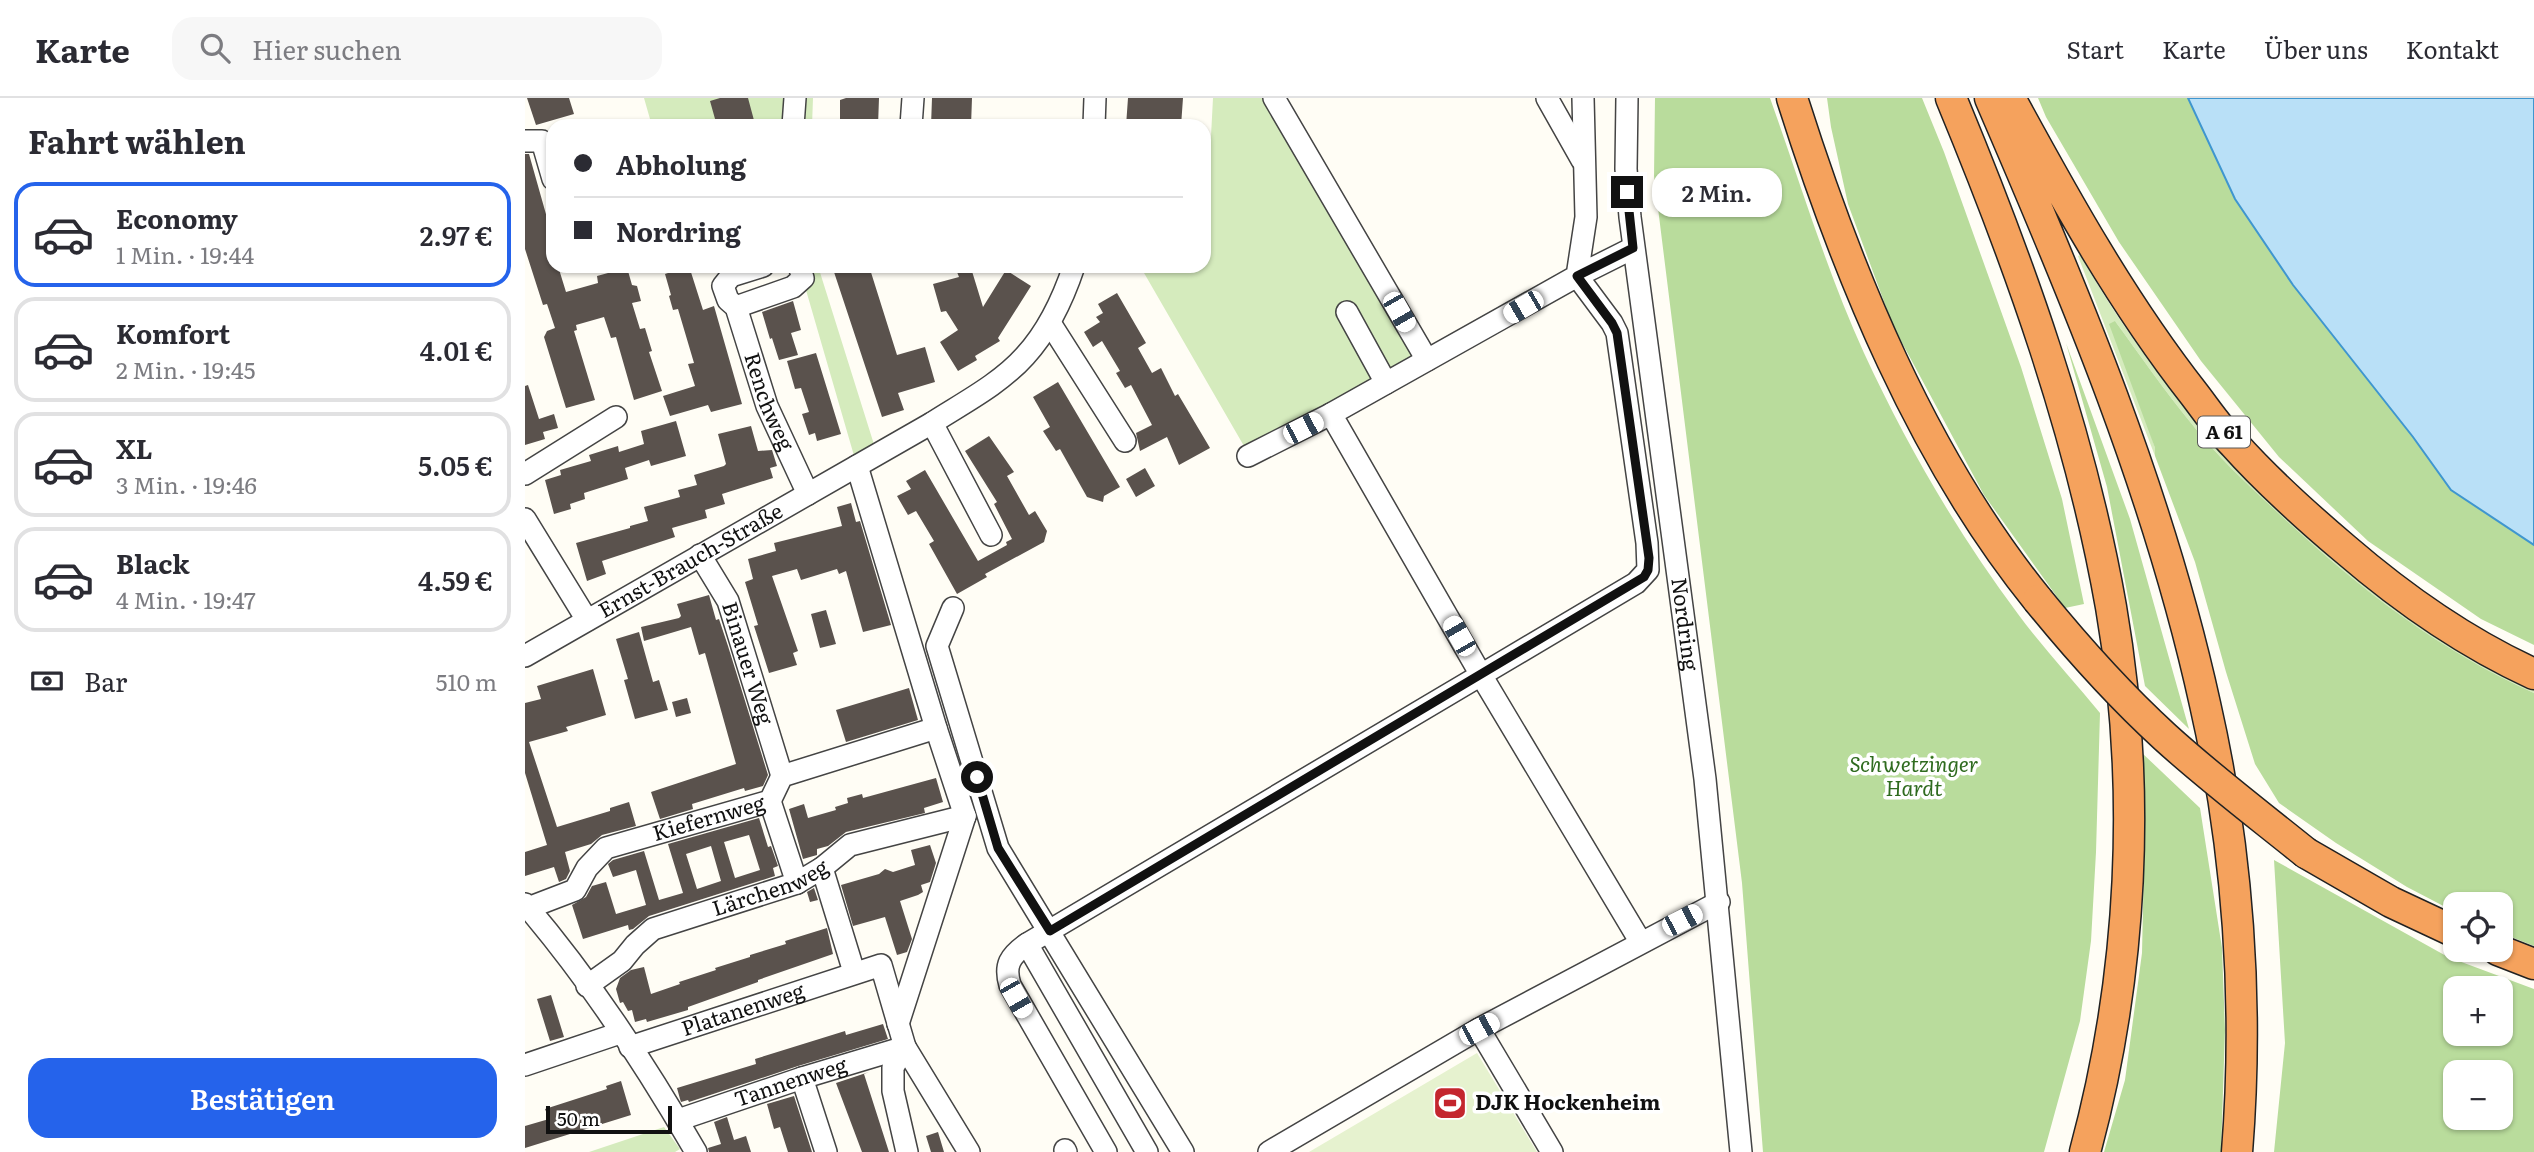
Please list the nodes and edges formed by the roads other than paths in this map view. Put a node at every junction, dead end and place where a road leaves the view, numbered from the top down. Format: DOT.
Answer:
graph roads {
  1 [pos="795,98"];
  2 [pos="913,98"];
  3 [pos="1095,98"];
  4 [pos="1274,98"];
  5 [pos="1547,98"];
  6 [pos="1583,98"];
  7 [pos="1627,98"];
  8 [pos="1792,98"];
  9 [pos="1951,98"];
  10 [pos="1990,98"];
  11 [pos="2010,98"];
  12 [pos="794,119"];
  13 [pos="912,119"];
  14 [pos="1094,119"];
  15 [pos="540,142"];
  16 [pos="546,159"];
  17 [pos="1584,164"];
  18 [pos="1633,248"];
  19 [pos="728,273"];
  20 [pos="801,273"];
  21 [pos="1071,273"];
  22 [pos="1577,276"];
  23 [pos="736,307"];
  24 [pos="1347,312"];
  25 [pos="1050,323"];
  26 [pos="1427,360"];
  27 [pos="1386,383"];
  28 [pos="1331,414"];
  29 [pos="616,417"];
  30 [pos="932,423"];
  31 [pos="1125,441"];
  32 [pos="1248,456"];
  33 [pos="857,466"];
  34 [pos="525,474"];
  35 [pos="808,494"];
  36 [pos="525,519"];
  37 [pos="991,535"];
  38 [pos="701,555"];
  39 [pos="953,608"];
  40 [pos="587,620"];
  41 [pos="525,656"];
  42 [pos="2534,674"];
  43 [pos="1481,675"];
  44 [pos="936,728"];
  45 [pos="782,776"];
  46 [pos="770,801"];
  47 [pos="965,816"];
  48 [pos="822,868"];
  49 [pos="797,883"];
  50 [pos="1719,902"];
  51 [pos="527,906"];
  52 [pos="2443,926"];
  53 [pos="1050,931"];
  54 [pos="1640,941"];
  55 [pos="1027,944"];
  56 [pos="2513,956"];
  57 [pos="2534,964"];
  58 [pos="855,972"];
  59 [pos="587,986"];
  60 [pos="898,1024"];
  61 [pos="1479,1029"];
  62 [pos="625,1040"];
  63 [pos="905,1047"];
  64 [pos="525,1065"];
  65 [pos="803,1078"];
  66 [pos="678,1120"];
  67 [pos="696,1152"];
  68 [pos="826,1152"];
  69 [pos="907,1152"];
  70 [pos="969,1152"];
  71 [pos="1106,1152"];
  72 [pos="1147,1152"];
  73 [pos="1183,1152"];
  74 [pos="1269,1152"];
  75 [pos="1552,1152"];
  76 [pos="1741,1152"];
  77 [pos="2085,1152"];
  78 [pos="2237,1152"];
  1 -- 12 [label="street"];
  2 -- 13 [label="street"];
  3 -- 14 [label="street"];
  4 -- 26 [label="street"];
  5 -- 17 [label="street"];
  6 -- 17 [label="street"];
  7 -- 18 [label="street, Nordring"];
  8 -- 52 [label="highway, bridge"];
  9 -- 77 [label="highway"];
  10 -- 78 [label="highway"];
  11 -- 42 [label="highway, A 61"];
  15 -- 16 [label="street"];
  17 -- 22 [label="street"];
  18 -- 22 [label="street"];
  18 -- 50 [label="street, Nordring"];
  19 -- 23 [label="street, Renchweg"];
  20 -- 23 [label="street"];
  21 -- 25 [label="street, Ernst-Brauch-Straße"];
  22 -- 26 [label="street"];
  22 -- 43 [label="street"];
  23 -- 35 [label="street, Renchweg"];
  24 -- 27 [label="street"];
  25 -- 30 [label="street, Ernst-Brauch-Straße"];
  25 -- 31 [label="street"];
  26 -- 27 [label="street"];
  27 -- 28 [label="street"];
  28 -- 32 [label="street"];
  28 -- 43 [label="street"];
  29 -- 34 [label="street"];
  30 -- 33 [label="street, Ernst-Brauch-Straße"];
  30 -- 37 [label="street"];
  33 -- 35 [label="street, Ernst-Brauch-Straße"];
  33 -- 44 [label="street"];
  35 -- 38 [label="street, Ernst-Brauch-Straße"];
  36 -- 40 [label="street"];
  38 -- 40 [label="street, Ernst-Brauch-Straße"];
  38 -- 45 [label="street, Binauer Weg"];
  39 -- 53 [label="street"];
  40 -- 41 [label="street, Ernst-Brauch-Straße"];
  43 -- 53 [label="street"];
  43 -- 54 [label="street"];
  44 -- 45 [label="street, Kiefernweg"];
  44 -- 47 [label="street"];
  45 -- 46 [label="street, Kiefernweg"];
  46 -- 49 [label="street"];
  46 -- 51 [label="street, Kiefernweg"];
  47 -- 48 [label="street, Lärchenweg"];
  47 -- 60 [label="street"];
  48 -- 49 [label="street, Lärchenweg"];
  48 -- 58 [label="street"];
  49 -- 59 [label="street, Lärchenweg"];
  50 -- 54 [label="street"];
  50 -- 76 [label="street, Nordring"];
  51 -- 59 [label="street"];
  53 -- 55 [label="street"];
  53 -- 73 [label="street"];
  54 -- 61 [label="street"];
  55 -- 71 [label="street"];
  55 -- 72 [label="street"];
  56 -- 57 [label="highway"];
  58 -- 60 [label="street, Platanenweg"];
  58 -- 62 [label="street, Platanenweg"];
  59 -- 62 [label="street"];
  60 -- 63 [label="street"];
  61 -- 74 [label="street"];
  61 -- 75 [label="street"];
  62 -- 64 [label="street, Platanenweg"];
  62 -- 66 [label="street"];
  63 -- 65 [label="street, Tannenweg"];
  63 -- 69 [label="street"];
  63 -- 70 [label="street"];
  65 -- 66 [label="street, Tannenweg"];
  65 -- 68 [label="street"];
  66 -- 67 [label="street"];
}
